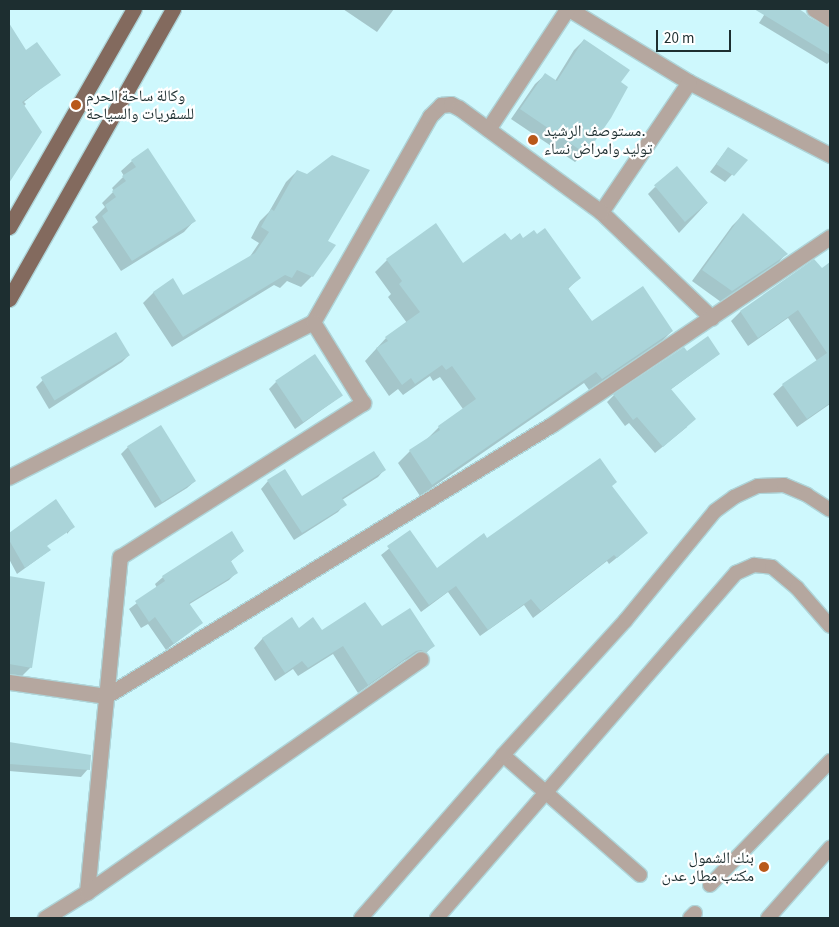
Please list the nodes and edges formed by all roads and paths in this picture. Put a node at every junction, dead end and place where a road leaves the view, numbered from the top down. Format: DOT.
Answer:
graph roads {
  1 [pos="134,9"];
  2 [pos="174,9"];
  3 [pos="568,9"];
  4 [pos="814,9"];
  5 [pos="830,19"];
  6 [pos="689,82"];
  7 [pos="488,129"];
  8 [pos="830,155"];
  9 [pos="601,212"];
  10 [pos="9,227"];
  11 [pos="830,237"];
  12 [pos="9,300"];
  13 [pos="712,318"];
  14 [pos="312,322"];
  15 [pos="9,477"];
  16 [pos="830,510"];
  17 [pos="830,626"];
  18 [pos="421,660"];
  19 [pos="9,682"];
  20 [pos="106,696"];
  21 [pos="502,755"];
  22 [pos="830,761"];
  23 [pos="546,794"];
  24 [pos="830,848"];
  25 [pos="640,875"];
  26 [pos="710,885"];
  27 [pos="87,892"];
  28 [pos="45,918"];
  29 [pos="361,918"];
  30 [pos="437,918"];
  31 [pos="768,918"];
  1 -- 10 [label="main road"];
  2 -- 12 [label="main road"];
  3 -- 6 [label="street"];
  3 -- 7 [label="street"];
  4 -- 5 [label="street"];
  6 -- 8 [label="street"];
  6 -- 9 [label="street"];
  7 -- 9 [label="street"];
  7 -- 14 [label="street"];
  9 -- 13 [label="street"];
  11 -- 13 [label="street"];
  13 -- 20 [label="street"];
  14 -- 15 [label="street"];
  14 -- 20 [label="street"];
  16 -- 21 [label="lane"];
  17 -- 23 [label="lane"];
  18 -- 27 [label="street"];
  19 -- 20 [label="street"];
  20 -- 27 [label="street"];
  21 -- 23 [label="lane"];
  21 -- 29 [label="lane"];
  22 -- 26 [label="lane"];
  23 -- 25 [label="lane"];
  23 -- 30 [label="lane"];
  24 -- 31 [label="lane"];
  27 -- 28 [label="street"];
}
